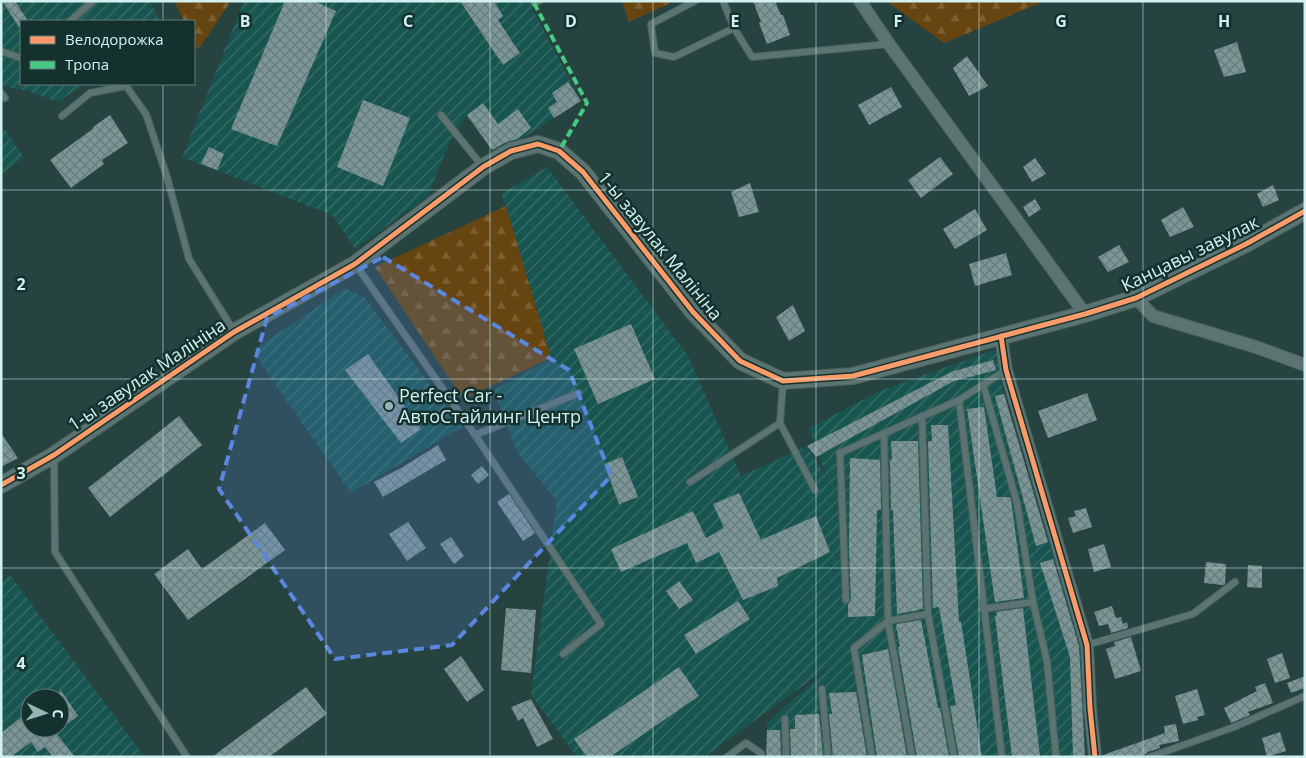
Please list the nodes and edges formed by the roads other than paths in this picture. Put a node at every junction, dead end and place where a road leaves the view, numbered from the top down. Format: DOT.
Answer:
graph roads {
  1 [pos="93,1"];
  2 [pos="695,1"];
  3 [pos="724,1"];
  4 [pos="860,1"];
  5 [pos="71,20"];
  6 [pos="734,28"];
  7 [pos="889,44"];
  8 [pos="1,52"];
  9 [pos="20,58"];
  10 [pos="62,116"];
  11 [pos="441,116"];
  12 [pos="483,167"];
  13 [pos="1305,211"];
  14 [pos="355,264"];
  15 [pos="1136,298"];
  16 [pos="1085,314"];
  17 [pos="234,332"];
  18 [pos="1002,336"];
  19 [pos="1305,365"];
  20 [pos="1006,370"];
  21 [pos="783,381"];
  22 [pos="983,384"];
  23 [pos="579,393"];
  24 [pos="959,400"];
  25 [pos="922,416"];
  26 [pos="780,423"];
  27 [pos="884,432"];
  28 [pos="475,435"];
  29 [pos="54,455"];
  30 [pos="690,482"];
  31 [pos="1,485"];
  32 [pos="815,490"];
  33 [pos="1235,582"];
  34 [pos="846,600"];
  35 [pos="1033,602"];
  36 [pos="984,609"];
  37 [pos="928,614"];
  38 [pos="888,620"];
  39 [pos="1087,645"];
  40 [pos="563,654"];
  41 [pos="822,689"];
  42 [pos="1305,696"];
  43 [pos="785,719"];
  44 [pos="187,757"];
  45 [pos="727,757"];
  46 [pos="761,757"];
  47 [pos="786,757"];
  48 [pos="828,757"];
  49 [pos="872,757"];
  50 [pos="912,757"];
  51 [pos="954,757"];
  52 [pos="1002,757"];
  53 [pos="1056,757"];
  54 [pos="1095,757"];
  55 [pos="1150,757"];
  1 -- 5 [label="lane"];
  2 -- 6 [label="lane"];
  3 -- 6 [label="lane"];
  4 -- 7 [label="street"];
  6 -- 7 [label="lane"];
  7 -- 16 [label="street"];
  8 -- 9 [label="lane"];
  10 -- 17 [label="lane"];
  11 -- 12 [label="lane"];
  12 -- 14 [label="street, 1-ы завулак Малініна"];
  12 -- 21 [label="street, 1-ы завулак Малініна"];
  13 -- 15 [label="street, Канцавы завулак"];
  14 -- 17 [label="street, 1-ы завулак Малініна"];
  14 -- 28 [label="lane"];
  15 -- 16 [label="street, Канцавы завулак"];
  15 -- 19 [label="street"];
  16 -- 18 [label="street, 1-ы завулак Малініна"];
  17 -- 29 [label="street, 1-ы завулак Малініна"];
  18 -- 20 [label="street"];
  18 -- 21 [label="street, 1-ы завулак Малініна"];
  20 -- 22 [label="lane"];
  20 -- 39 [label="street"];
  21 -- 26 [label="lane"];
  22 -- 24 [label="lane"];
  22 -- 35 [label="lane"];
  23 -- 28 [label="lane"];
  24 -- 25 [label="lane"];
  24 -- 36 [label="lane"];
  25 -- 27 [label="lane"];
  25 -- 37 [label="lane"];
  26 -- 30 [label="lane"];
  26 -- 32 [label="lane"];
  27 -- 34 [label="lane"];
  27 -- 38 [label="lane"];
  28 -- 40 [label="lane"];
  29 -- 31 [label="street, 1-ы завулак Малініна"];
  29 -- 44 [label="lane"];
  33 -- 39 [label="lane"];
  35 -- 36 [label="lane"];
  35 -- 53 [label="lane"];
  36 -- 52 [label="lane"];
  37 -- 38 [label="lane"];
  37 -- 51 [label="lane"];
  38 -- 49 [label="lane"];
  38 -- 50 [label="lane"];
  39 -- 54 [label="street"];
  41 -- 48 [label="lane"];
  42 -- 55 [label="lane"];
  43 -- 47 [label="lane"];
  45 -- 46 [label="lane"];
}
